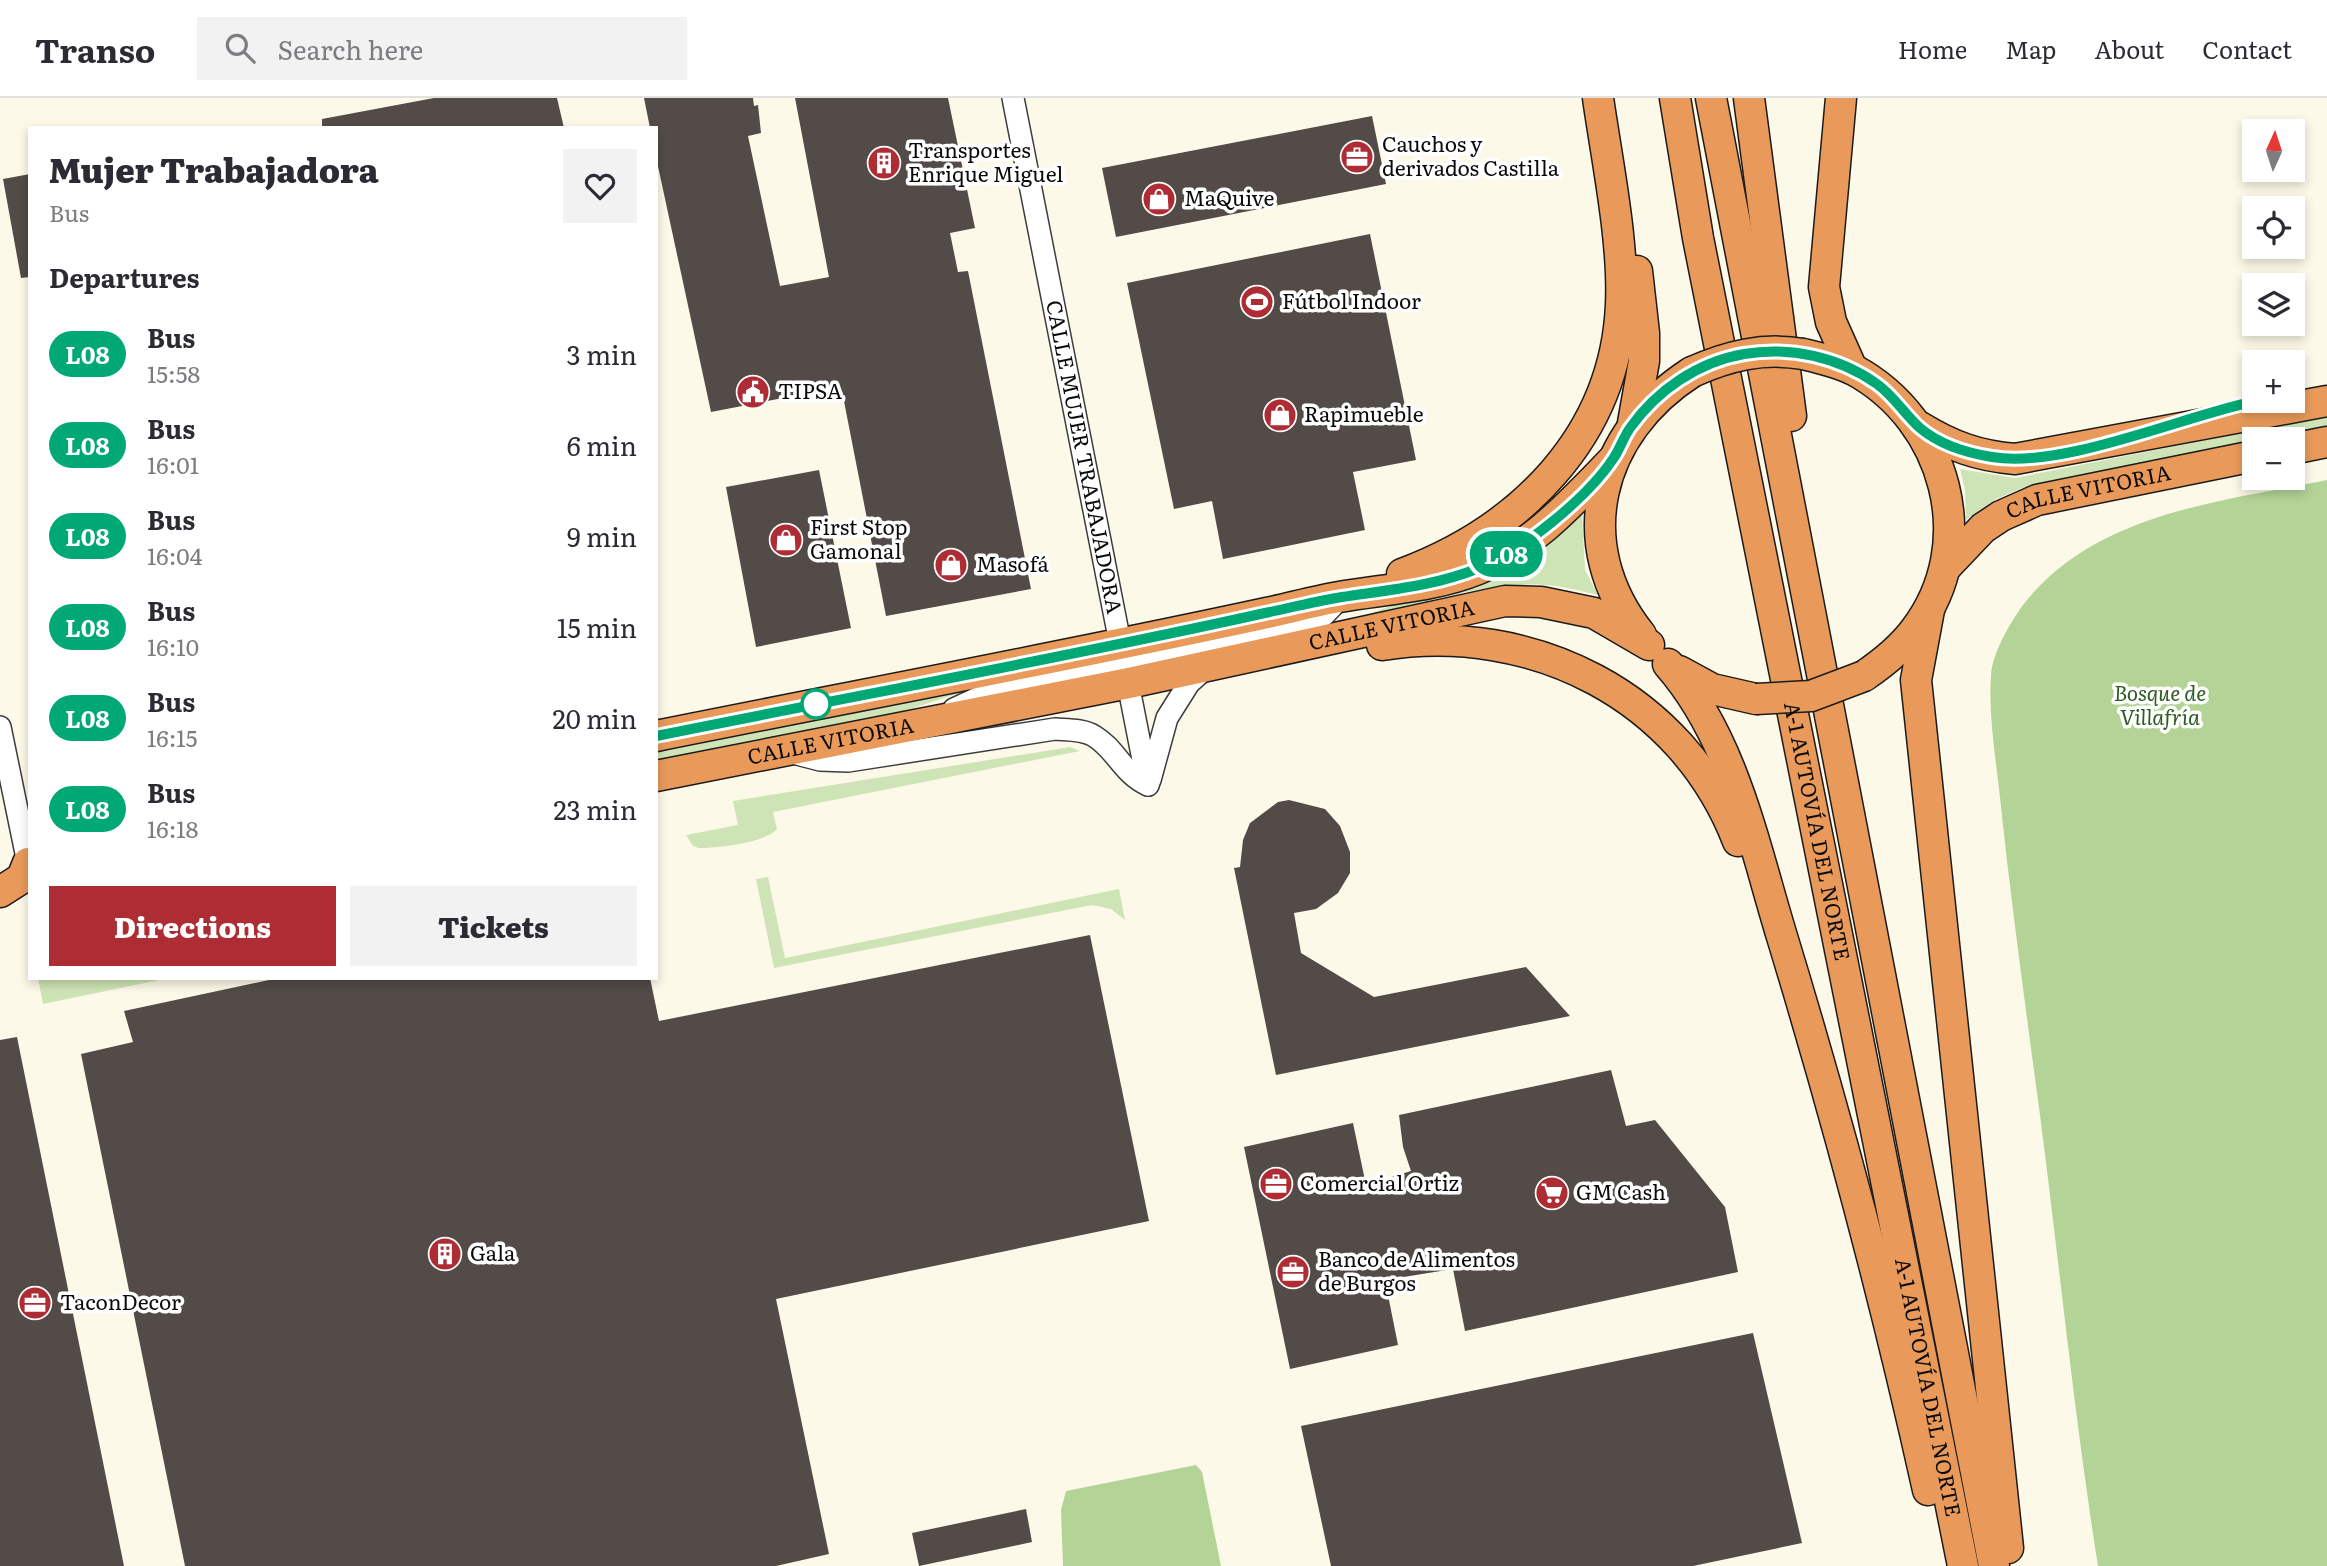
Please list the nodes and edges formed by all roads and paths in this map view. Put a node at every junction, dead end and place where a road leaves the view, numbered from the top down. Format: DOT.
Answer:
graph roads {
  1 [pos="1013,98"];
  2 [pos="1600,98"];
  3 [pos="1675,98"];
  4 [pos="1711,98"];
  5 [pos="1749,98"];
  6 [pos="1841,98"];
  7 [pos="1852,369"];
  8 [pos="2327,401"];
  9 [pos="1633,423"];
  10 [pos="1919,427"];
  11 [pos="2327,442"];
  12 [pos="2305,446"];
  13 [pos="2242,458"];
  14 [pos="1613,460"];
  15 [pos="1945,568"];
  16 [pos="1341,597"];
  17 [pos="1928,610"];
  18 [pos="1812,615"];
  19 [pos="1122,644"];
  20 [pos="1658,654"];
  21 [pos="1214,664"];
  22 [pos="1129,683"];
  23 [pos="930,724"];
  24 [pos="0,727"];
  25 [pos="658,736"];
  26 [pos="788,751"];
  27 [pos="658,776"];
  28 [pos="1148,785"];
  29 [pos="22,865"];
  30 [pos="0,892"];
  31 [pos="28,901"];
  32 [pos="0,908"];
  33 [pos="1830,1096"];
  34 [pos="1945,1566"];
  35 [pos="1963,1566"];
  36 [pos="1994,1566"];
  37 [pos="2010,1566"];
  1 -- 19 [label="street, CALLE MUJER TRABAJADORA"];
  2 -- 9 [label="highway"];
  2 -- 16 [label="highway"];
  3 -- 35 [label="highway, A-1 AUTOVÍA DEL NORTE"];
  4 -- 18 [label="highway, A-1 AUTOVÍA DEL NORTE"];
  5 -- 18 [label="highway"];
  6 -- 7 [label="highway"];
  7 -- 9 [label="highway, bridge"];
  7 -- 10 [label="highway"];
  8 -- 10 [label="highway, CALLE VITORIA"];
  9 -- 14 [label="highway"];
  10 -- 15 [label="highway"];
  11 -- 12 [label="highway"];
  13 -- 15 [label="highway, CALLE VITORIA"];
  14 -- 16 [label="highway, CALLE VITORIA"];
  14 -- 20 [label="highway"];
  15 -- 17 [label="highway"];
  16 -- 19 [label="highway, CALLE VITORIA"];
  16 -- 22 [label="street, CALLE VITORIA"];
  17 -- 20 [label="highway, CALLE VITORIA, bridge"];
  17 -- 37 [label="highway"];
  18 -- 36 [label="highway, A-1 AUTOVÍA DEL NORTE"];
  19 -- 22 [label="street, CALLE MUJER TRABAJADORA"];
  19 -- 23 [label="street"];
  19 -- 25 [label="highway, CALLE VITORIA"];
  20 -- 21 [label="highway, CALLE VITORIA"];
  20 -- 33 [label="highway"];
  21 -- 22 [label="highway, CALLE VITORIA"];
  21 -- 28 [label="street"];
  21 -- 33 [label="highway"];
  22 -- 23 [label="highway, CALLE VITORIA"];
  22 -- 28 [label="street, CALLE MUJER TRABAJADORA"];
  23 -- 26 [label="highway, CALLE VITORIA"];
  24 -- 29 [label="street"];
  26 -- 27 [label="highway, CALLE VITORIA"];
  26 -- 28 [label="street"];
  29 -- 30 [label="highway"];
  31 -- 32 [label="highway"];
  33 -- 34 [label="highway"];
}
